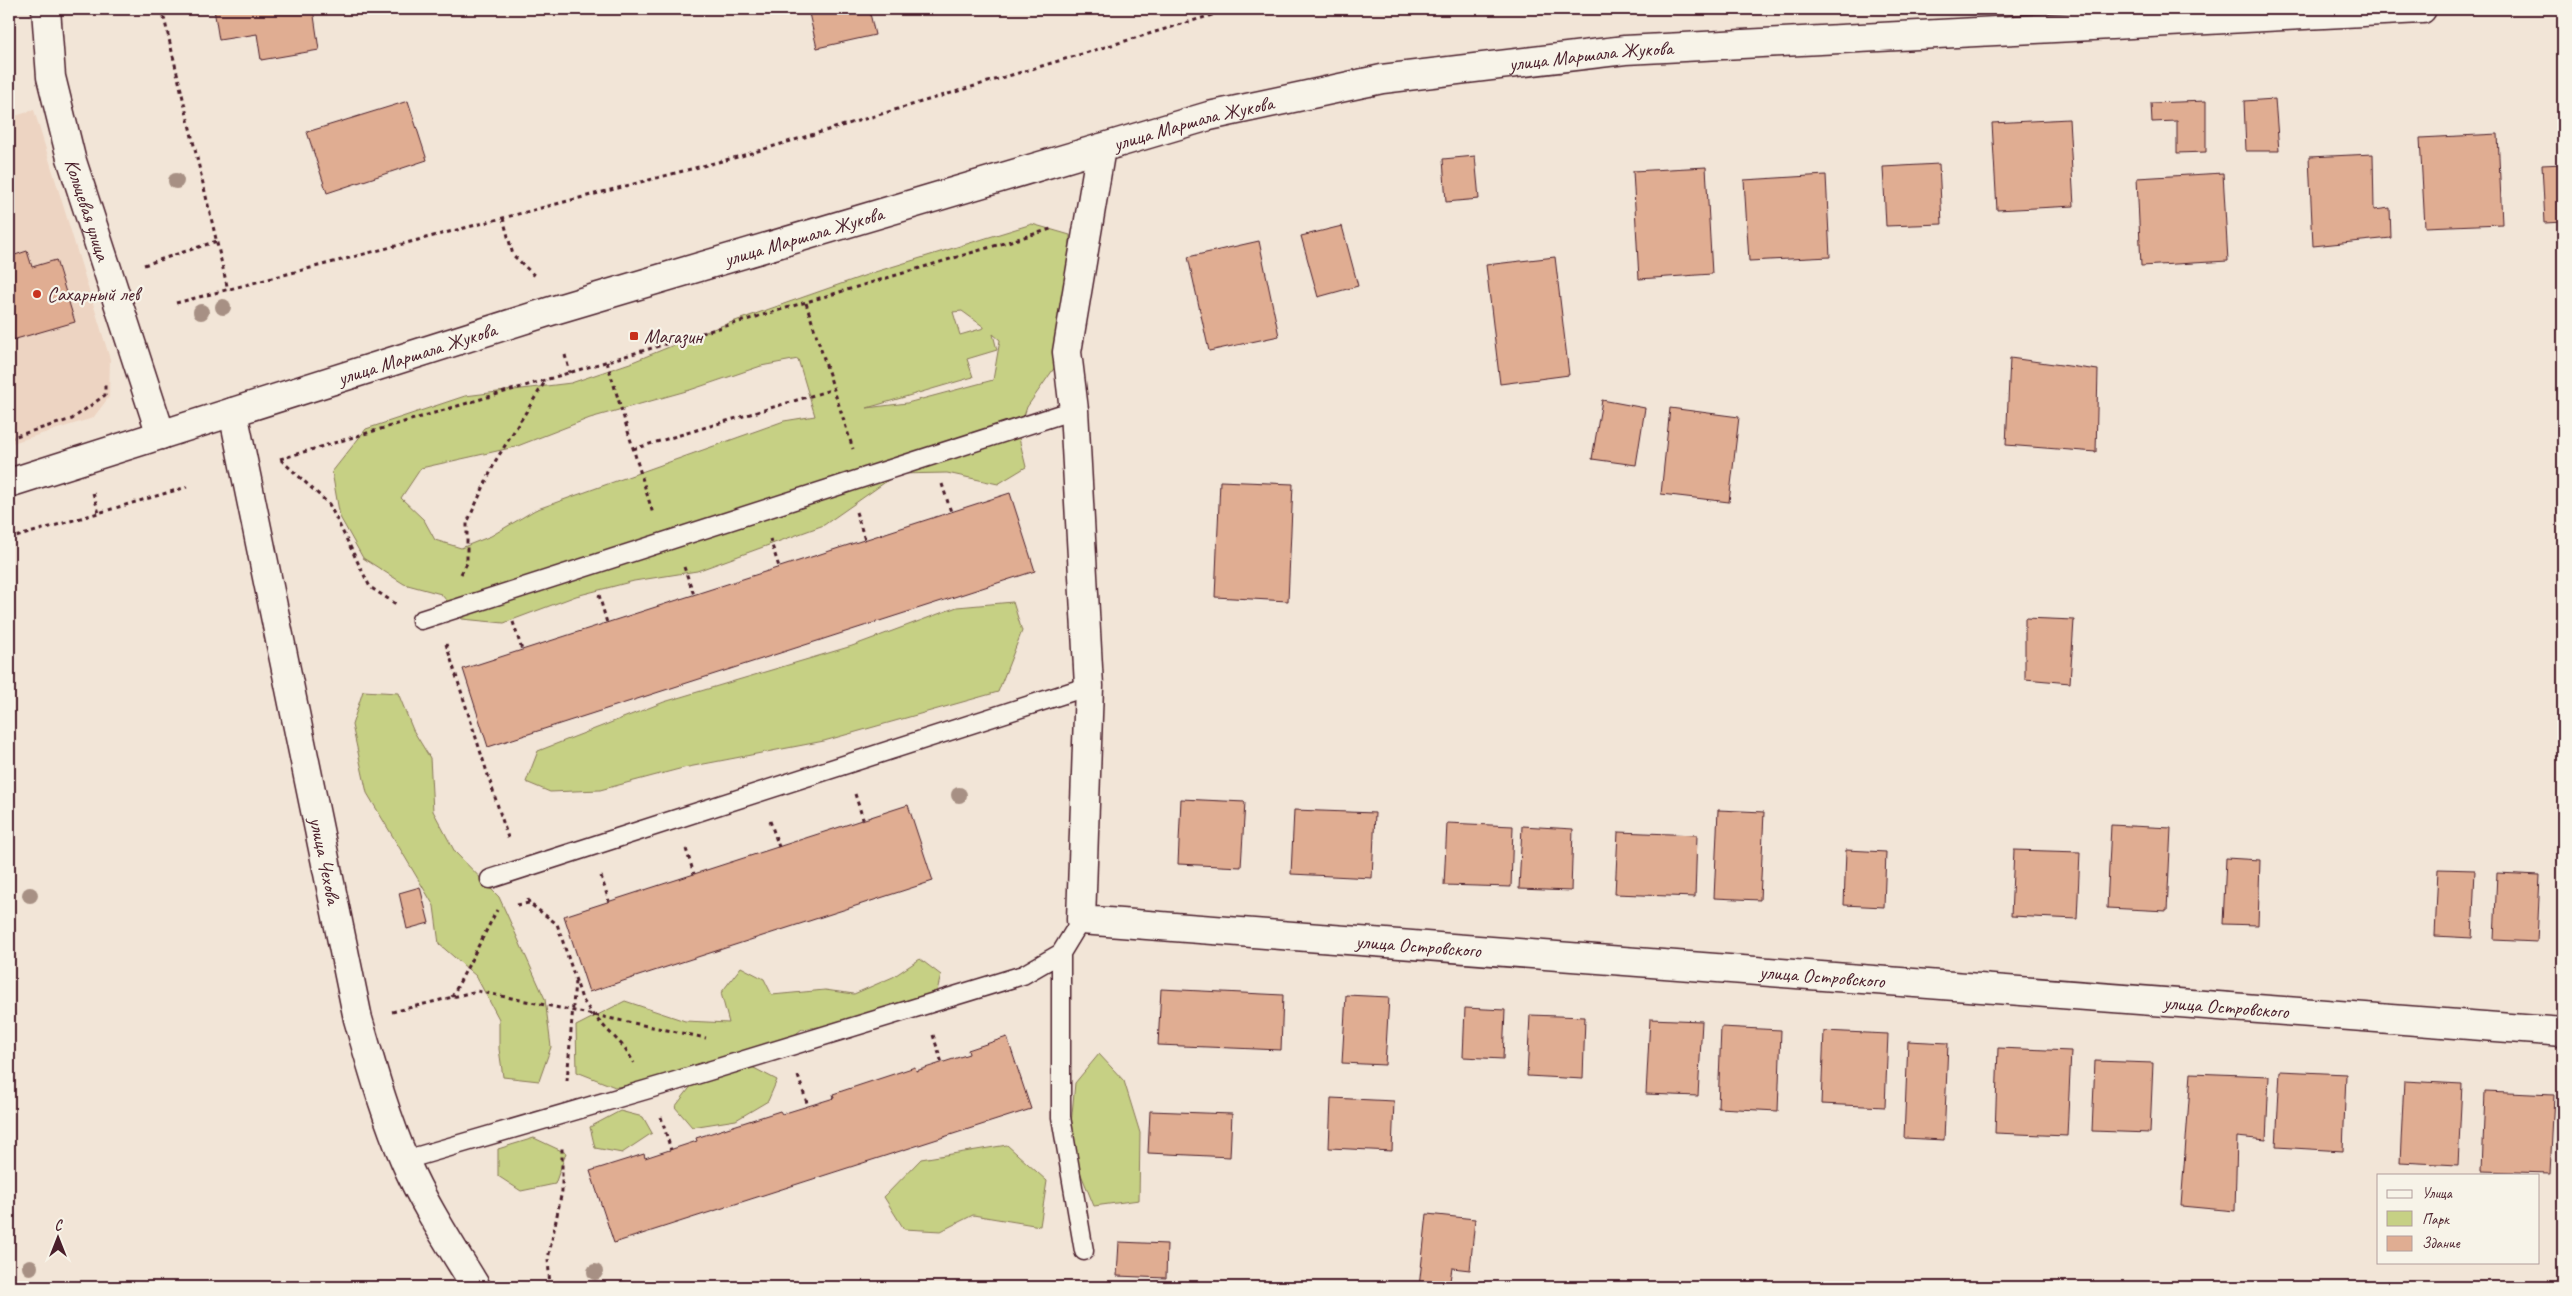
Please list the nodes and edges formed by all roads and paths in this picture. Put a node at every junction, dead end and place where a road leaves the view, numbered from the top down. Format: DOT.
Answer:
graph roads {
  1 [pos="46,9"];
  2 [pos="162,9"];
  3 [pos="1232,9"];
  4 [pos="2422,9"];
  5 [pos="1101,148"];
  6 [pos="1090,217"];
  7 [pos="503,218"];
  8 [pos="217,241"];
  9 [pos="143,266"];
  10 [pos="542,283"];
  11 [pos="228,290"];
  12 [pos="176,303"];
  13 [pos="806,303"];
  14 [pos="565,355"];
  15 [pos="607,362"];
  16 [pos="570,373"];
  17 [pos="105,376"];
  18 [pos="546,380"];
  19 [pos="834,389"];
  20 [pos="1074,410"];
  21 [pos="233,412"];
  22 [pos="842,416"];
  23 [pos="161,435"];
  24 [pos="9,438"];
  25 [pos="633,449"];
  26 [pos="9,483"];
  27 [pos="187,488"];
  28 [pos="92,490"];
  29 [pos="99,513"];
  30 [pos="9,540"];
  31 [pos="662,543"];
  32 [pos="428,618"];
  33 [pos="1089,686"];
  34 [pos="490,878"];
  35 [pos="529,903"];
  36 [pos="512,906"];
  37 [pos="504,908"];
  38 [pos="1081,920"];
  39 [pos="1061,953"];
  40 [pos="575,978"];
  41 [pos="452,997"];
  42 [pos="573,1011"];
  43 [pos="358,1019"];
  44 [pos="2563,1032"];
  45 [pos="716,1040"];
  46 [pos="562,1114"];
  47 [pos="405,1160"];
  48 [pos="1084,1251"];
  49 [pos="476,1287"];
  50 [pos="550,1287"];
  1 -- 23 [label="street, Кольцевая улица"];
  2 -- 8 [label="path"];
  3 -- 7 [label="path"];
  4 -- 5 [label="street, улица Маршала Жукова"];
  5 -- 6 [label="street"];
  5 -- 21 [label="street, улица Маршала Жукова"];
  6 -- 13 [label="path"];
  6 -- 20 [label="street"];
  7 -- 10 [label="path"];
  7 -- 11 [label="path"];
  8 -- 9 [label="path"];
  8 -- 11 [label="path"];
  11 -- 12 [label="path"];
  13 -- 15 [label="path"];
  13 -- 19 [label="path"];
  14 -- 16 [label="path"];
  15 -- 16 [label="path"];
  15 -- 25 [label="path"];
  16 -- 18 [label="path"];
  17 -- 24 [label="path"];
  18 -- 32 [label="path"];
  18 -- 32 [label="path"];
  19 -- 22 [label="path"];
  19 -- 25 [label="path"];
  20 -- 31 [label="lane"];
  20 -- 33 [label="street"];
  21 -- 23 [label="street, улица Маршала Жукова"];
  21 -- 43 [label="street, улица Чехова"];
  23 -- 26 [label="street, улица Маршала Жукова"];
  25 -- 31 [label="path"];
  27 -- 29 [label="path"];
  28 -- 29 [label="path"];
  29 -- 30 [label="path"];
  31 -- 32 [label="lane"];
  33 -- 34 [label="lane"];
  33 -- 38 [label="street"];
  35 -- 36 [label="path"];
  37 -- 41 [label="path"];
  38 -- 39 [label="lane"];
  38 -- 44 [label="street, улица Островского"];
  39 -- 46 [label="lane"];
  39 -- 48 [label="lane"];
  40 -- 42 [label="path"];
  41 -- 42 [label="path"];
  41 -- 43 [label="path"];
  42 -- 45 [label="path"];
  42 -- 46 [label="path"];
  43 -- 47 [label="street, улица Чехова"];
  46 -- 47 [label="lane"];
  46 -- 50 [label="path"];
  47 -- 49 [label="street, улица Чехова"];
}
